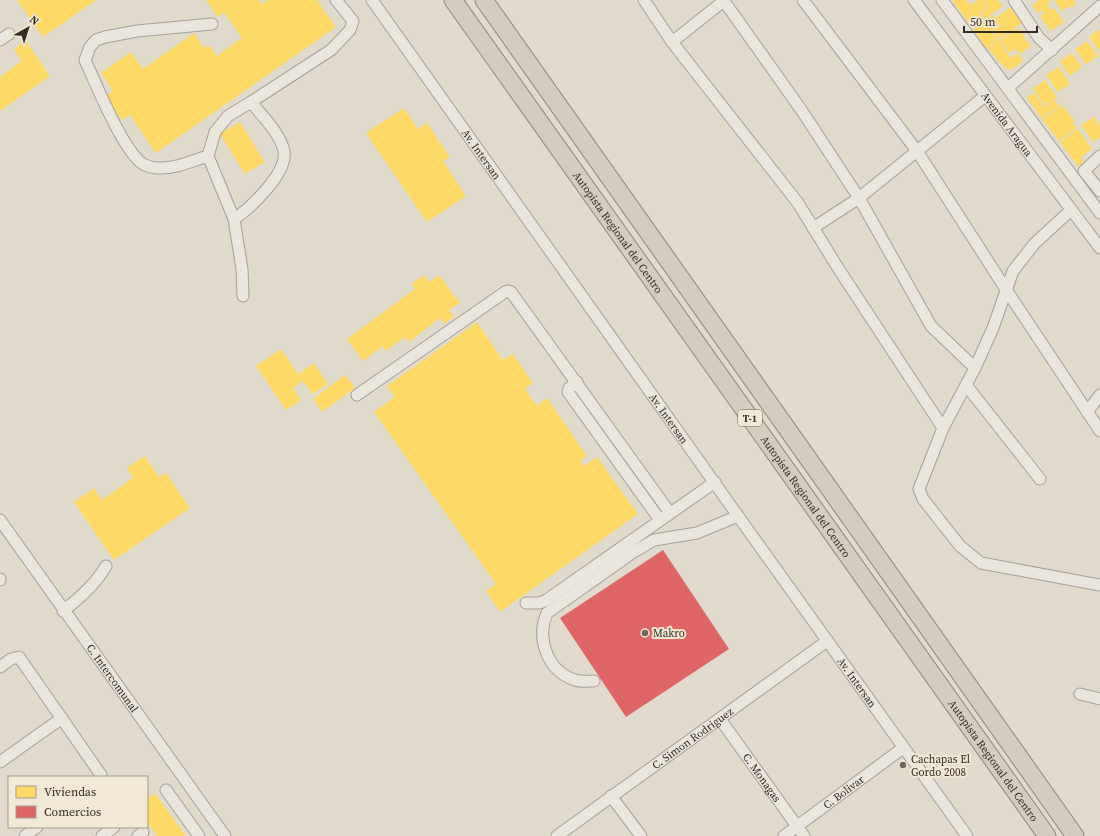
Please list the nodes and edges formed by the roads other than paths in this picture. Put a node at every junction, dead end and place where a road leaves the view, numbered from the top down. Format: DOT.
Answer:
graph roads {
  1 [pos="336,0"];
  2 [pos="372,0"];
  3 [pos="453,0"];
  4 [pos="484,0"];
  5 [pos="644,0"];
  6 [pos="724,0"];
  7 [pos="802,0"];
  8 [pos="914,0"];
  9 [pos="942,0"];
  10 [pos="1014,0"];
  11 [pos="1100,6"];
  12 [pos="212,24"];
  13 [pos="672,42"];
  14 [pos="1052,50"];
  15 [pos="1008,88"];
  16 [pos="985,96"];
  17 [pos="251,102"];
  18 [pos="917,151"];
  19 [pos="208,156"];
  20 [pos="1100,156"];
  21 [pos="1100,191"];
  22 [pos="859,198"];
  23 [pos="1071,210"];
  24 [pos="1100,213"];
  25 [pos="234,219"];
  26 [pos="813,228"];
  27 [pos="1100,248"];
  28 [pos="1007,291"];
  29 [pos="243,296"];
  30 [pos="975,368"];
  31 [pos="577,382"];
  32 [pos="966,385"];
  33 [pos="357,395"];
  34 [pos="1100,395"];
  35 [pos="1087,412"];
  36 [pos="944,428"];
  37 [pos="1100,431"];
  38 [pos="1040,479"];
  39 [pos="714,482"];
  40 [pos="670,513"];
  41 [pos="738,516"];
  42 [pos="0,520"];
  43 [pos="660,520"];
  44 [pos="106,566"];
  45 [pos="1100,585"];
  46 [pos="526,603"];
  47 [pos="63,610"];
  48 [pos="827,641"];
  49 [pos="0,667"];
  50 [pos="594,681"];
  51 [pos="1080,694"];
  52 [pos="1100,699"];
  53 [pos="62,718"];
  54 [pos="720,719"];
  55 [pos="904,748"];
  56 [pos="0,762"];
  57 [pos="101,776"];
  58 [pos="166,790"];
  59 [pos="611,796"];
  60 [pos="797,826"];
  61 [pos="36,828"];
  62 [pos="113,828"];
  63 [pos="25,836"];
  64 [pos="102,836"];
  65 [pos="199,836"];
  66 [pos="225,836"];
  67 [pos="557,836"];
  68 [pos="641,836"];
  69 [pos="784,836"];
  70 [pos="804,836"];
  71 [pos="968,836"];
  72 [pos="1047,836"];
  73 [pos="1075,836"];
  1 -- 17 [label="street"];
  2 -- 39 [label="street, Av. Intersan"];
  3 -- 72 [label="highway, Autopista Regional del Centro / T-1"];
  4 -- 73 [label="highway, Autopista Regional del Centro / T-1"];
  5 -- 13 [label="street"];
  6 -- 13 [label="street"];
  6 -- 22 [label="street"];
  7 -- 18 [label="street"];
  8 -- 16 [label="street, Avenida Aragua"];
  9 -- 15 [label="street, Avenida Aragua"];
  10 -- 14 [label="street"];
  11 -- 14 [label="street"];
  12 -- 19 [label="street"];
  13 -- 26 [label="street"];
  14 -- 15 [label="street"];
  15 -- 24 [label="street, Avenida Aragua"];
  16 -- 18 [label="street"];
  16 -- 23 [label="street, Avenida Aragua"];
  17 -- 19 [label="street"];
  17 -- 25 [label="street"];
  18 -- 22 [label="street"];
  18 -- 28 [label="street"];
  19 -- 25 [label="street"];
  20 -- 21 [label="street"];
  22 -- 26 [label="street"];
  22 -- 30 [label="street"];
  23 -- 27 [label="street, Avenida Aragua"];
  23 -- 28 [label="street"];
  25 -- 29 [label="street"];
  26 -- 36 [label="street"];
  28 -- 30 [label="street"];
  28 -- 35 [label="street"];
  30 -- 32 [label="street"];
  31 -- 33 [label="street"];
  31 -- 40 [label="street"];
  31 -- 43 [label="street"];
  32 -- 36 [label="street"];
  32 -- 38 [label="street"];
  34 -- 35 [label="street"];
  35 -- 37 [label="street"];
  36 -- 45 [label="street"];
  39 -- 40 [label="street"];
  39 -- 41 [label="street, Av. Intersan"];
  40 -- 43 [label="street"];
  41 -- 48 [label="street, Av. Intersan"];
  41 -- 50 [label="street"];
  42 -- 47 [label="street, C. Intercomunal"];
  43 -- 46 [label="street"];
  44 -- 47 [label="street"];
  47 -- 66 [label="street, C. Intercomunal"];
  48 -- 54 [label="street, C. Simon Rodriguez"];
  48 -- 55 [label="street, Av. Intersan"];
  49 -- 53 [label="street"];
  51 -- 52 [label="street"];
  53 -- 56 [label="street"];
  53 -- 57 [label="street"];
  54 -- 59 [label="street, C. Simon Rodriguez"];
  54 -- 60 [label="street, C. Monagas"];
  55 -- 60 [label="street, C. Bolivar"];
  55 -- 71 [label="street, Av. Intersan"];
  58 -- 65 [label="street"];
  59 -- 67 [label="street, C. Simon Rodriguez"];
  59 -- 68 [label="street"];
  60 -- 69 [label="street, C. Bolivar"];
  60 -- 70 [label="street, C. Monagas"];
  61 -- 63 [label="street"];
  62 -- 64 [label="street"];
}
